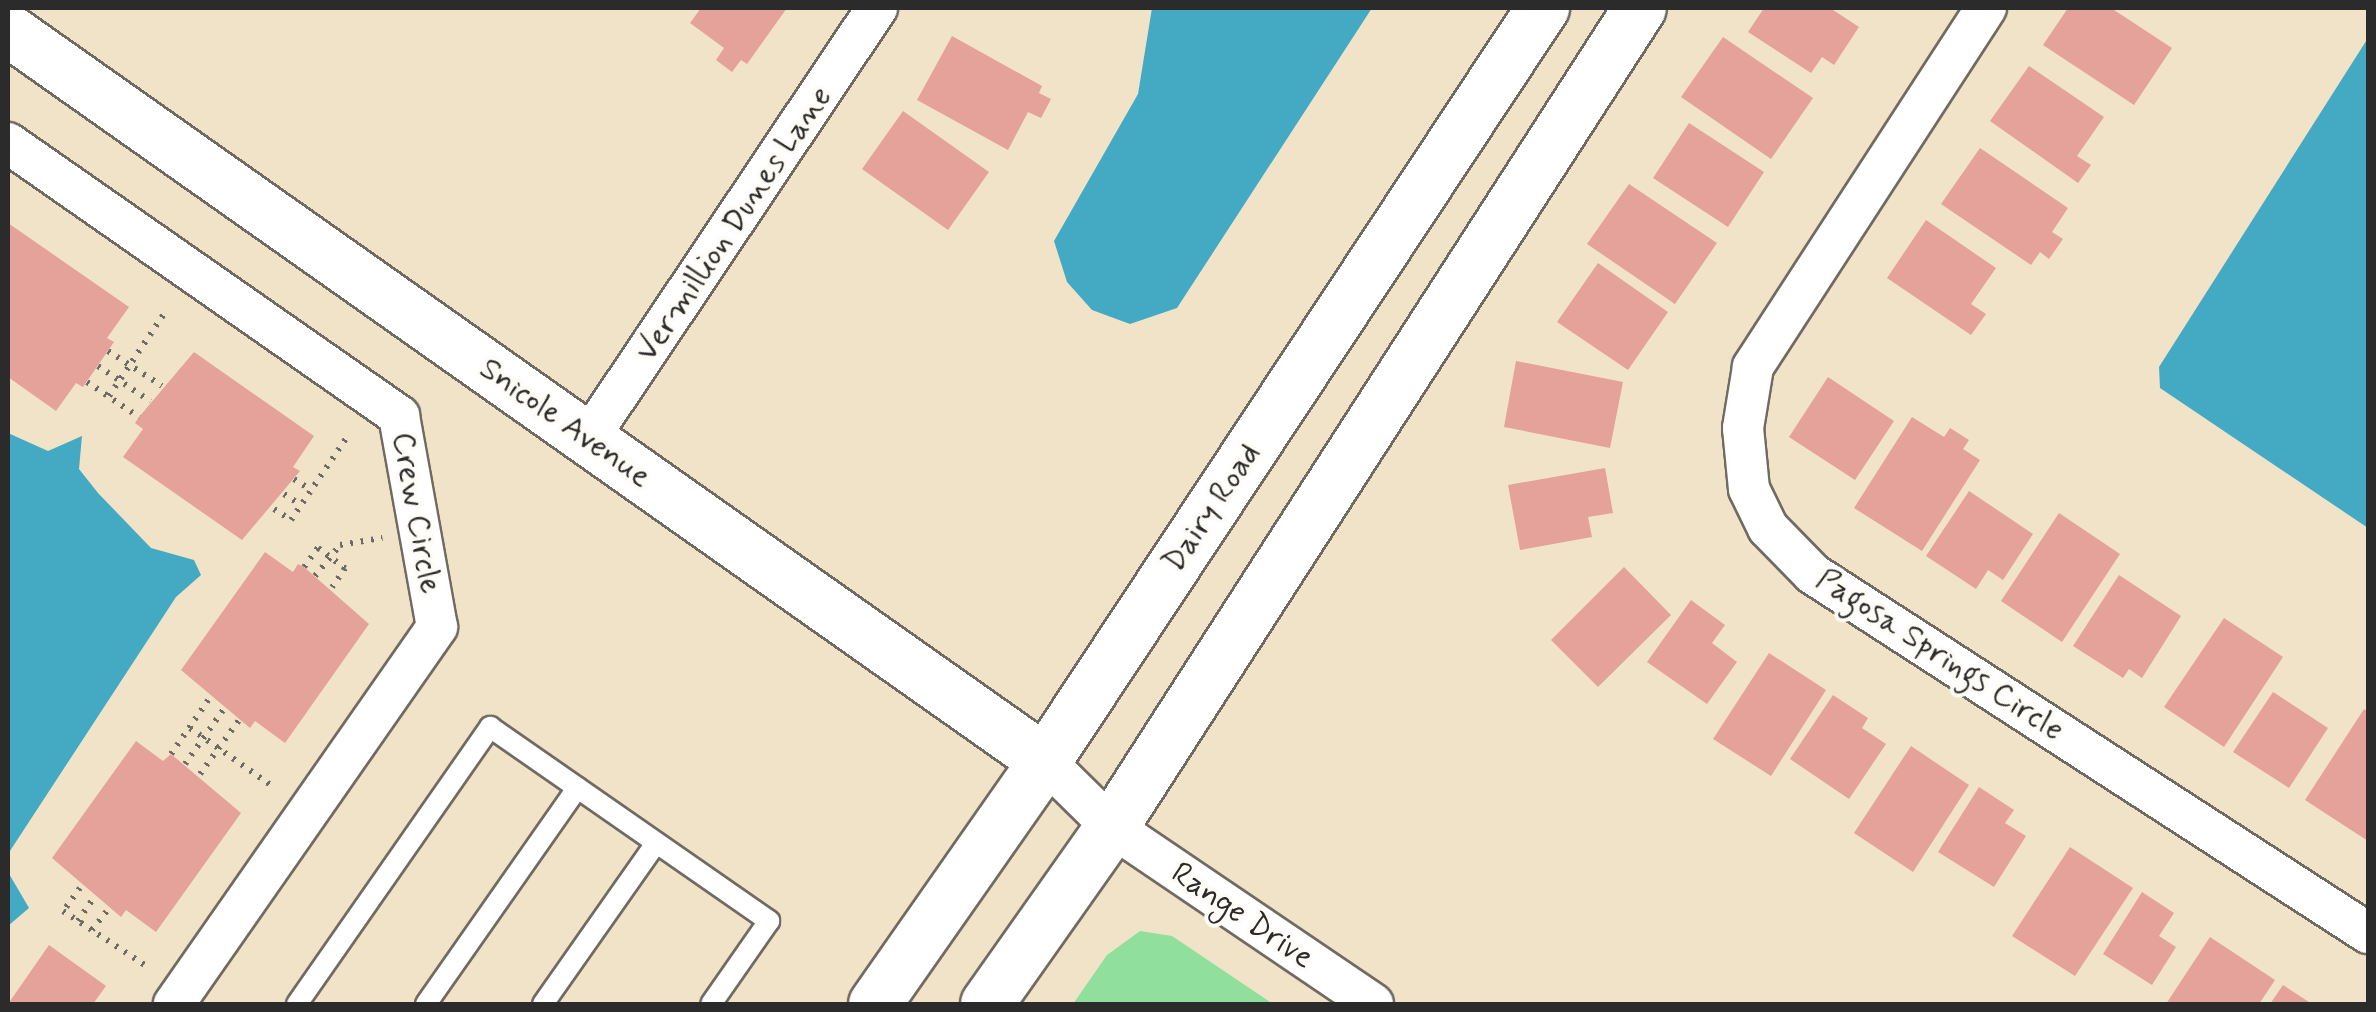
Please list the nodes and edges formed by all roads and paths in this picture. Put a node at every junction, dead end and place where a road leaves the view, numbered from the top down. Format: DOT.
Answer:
graph roads {
  1 [pos="877,8"];
  2 [pos="1544,8"];
  3 [pos="1640,8"];
  4 [pos="1986,8"];
  5 [pos="8,30"];
  6 [pos="8,142"];
  7 [pos="166,311"];
  8 [pos="108,351"];
  9 [pos="130,365"];
  10 [pos="98,366"];
  11 [pos="120,380"];
  12 [pos="86,382"];
  13 [pos="162,386"];
  14 [pos="109,396"];
  15 [pos="150,401"];
  16 [pos="139,416"];
  17 [pos="347,437"];
  18 [pos="588,439"];
  19 [pos="294,479"];
  20 [pos="311,490"];
  21 [pos="284,494"];
  22 [pos="301,505"];
  23 [pos="274,509"];
  24 [pos="382,538"];
  25 [pos="330,557"];
  26 [pos="304,568"];
  27 [pos="315,576"];
  28 [pos="332,587"];
  29 [pos="209,699"];
  30 [pos="224,710"];
  31 [pos="239,720"];
  32 [pos="190,728"];
  33 [pos="204,738"];
  34 [pos="219,748"];
  35 [pos="171,754"];
  36 [pos="1045,761"];
  37 [pos="185,764"];
  38 [pos="200,774"];
  39 [pos="272,786"];
  40 [pos="578,788"];
  41 [pos="1112,827"];
  42 [pos="656,843"];
  43 [pos="80,888"];
  44 [pos="94,897"];
  45 [pos="109,908"];
  46 [pos="78,921"];
  47 [pos="92,930"];
  48 [pos="2368,933"];
  49 [pos="148,967"];
  50 [pos="174,1004"];
  51 [pos="298,1004"];
  52 [pos="426,1004"];
  53 [pos="543,1004"];
  54 [pos="710,1004"];
  55 [pos="875,1004"];
  56 [pos="987,1004"];
  57 [pos="1372,1004"];
  1 -- 18 [label="street, Vermillion Dunes Lane"];
  2 -- 36 [label="street, Dairy Road"];
  3 -- 41 [label="street"];
  4 -- 48 [label="street, Pagosa Springs Circle"];
  5 -- 18 [label="street, Snicole Avenue"];
  6 -- 50 [label="street, Crew Circle"];
  7 -- 9 [label="path"];
  8 -- 9 [label="path"];
  9 -- 11 [label="path"];
  9 -- 13 [label="path"];
  10 -- 11 [label="path"];
  11 -- 14 [label="path"];
  11 -- 15 [label="path"];
  12 -- 14 [label="path"];
  14 -- 16 [label="path"];
  17 -- 20 [label="path"];
  18 -- 36 [label="street, Snicole Avenue"];
  19 -- 20 [label="path"];
  20 -- 22 [label="path"];
  21 -- 22 [label="path"];
  22 -- 23 [label="path"];
  24 -- 25 [label="path"];
  25 -- 26 [label="path"];
  25 -- 27 [label="path"];
  25 -- 28 [label="path"];
  29 -- 32 [label="path"];
  30 -- 33 [label="path"];
  31 -- 34 [label="path"];
  32 -- 33 [label="path"];
  32 -- 35 [label="path"];
  33 -- 34 [label="path"];
  33 -- 37 [label="path"];
  34 -- 38 [label="path"];
  34 -- 39 [label="path"];
  36 -- 41 [label="street, Snicole Avenue"];
  36 -- 55 [label="street, Dairy Road"];
  40 -- 42 [label="lane"];
  40 -- 51 [label="lane"];
  40 -- 52 [label="lane"];
  41 -- 56 [label="street"];
  41 -- 57 [label="street, Range Drive"];
  42 -- 53 [label="lane"];
  42 -- 54 [label="lane"];
  43 -- 46 [label="path"];
  44 -- 46 [label="path"];
  45 -- 47 [label="path"];
  46 -- 47 [label="path"];
  47 -- 49 [label="path"];
}
